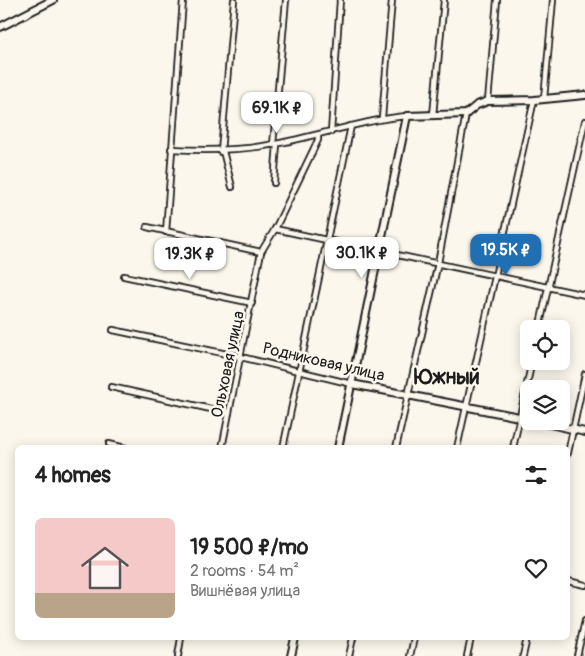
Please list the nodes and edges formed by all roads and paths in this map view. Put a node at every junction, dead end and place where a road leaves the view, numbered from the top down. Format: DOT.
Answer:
graph roads {
  1 [pos="53,0"];
  2 [pos="183,0"];
  3 [pos="234,0"];
  4 [pos="286,0"];
  5 [pos="340,0"];
  6 [pos="392,0"];
  7 [pos="444,0"];
  8 [pos="497,0"];
  9 [pos="552,0"];
  10 [pos="0,27"];
  11 [pos="585,95"];
  12 [pos="544,99"];
  13 [pos="534,100"];
  14 [pos="488,101"];
  15 [pos="466,114"];
  16 [pos="433,115"];
  17 [pos="407,116"];
  18 [pos="382,118"];
  19 [pos="585,122"];
  20 [pos="351,126"];
  21 [pos="331,132"];
  22 [pos="318,135"];
  23 [pos="275,144"];
  24 [pos="172,149"];
  25 [pos="222,151"];
  26 [pos="274,183"];
  27 [pos="232,187"];
  28 [pos="146,227"];
  29 [pos="275,229"];
  30 [pos="166,232"];
  31 [pos="328,240"];
  32 [pos="379,250"];
  33 [pos="261,252"];
  34 [pos="438,263"];
  35 [pos="124,276"];
  36 [pos="496,276"];
  37 [pos="548,287"];
  38 [pos="585,295"];
  39 [pos="252,303"];
  40 [pos="541,320"];
  41 [pos="113,330"];
  42 [pos="241,357"];
  43 [pos="299,372"];
  44 [pos="585,374"];
  45 [pos="352,384"];
  46 [pos="112,387"];
  47 [pos="408,393"];
  48 [pos="466,407"];
  49 [pos="229,413"];
  50 [pos="520,417"];
  51 [pos="570,429"];
  52 [pos="573,430"];
  53 [pos="585,432"];
  54 [pos="109,444"];
  55 [pos="113,445"];
  56 [pos="223,445"];
  57 [pos="284,445"];
  58 [pos="339,445"];
  59 [pos="397,445"];
  60 [pos="458,445"];
  61 [pos="514,445"];
  62 [pos="570,445"];
  63 [pos="570,581"];
  64 [pos="585,585"];
  65 [pos="585,621"];
  66 [pos="182,640"];
  67 [pos="295,640"];
  68 [pos="352,640"];
  69 [pos="414,640"];
  70 [pos="471,640"];
  71 [pos="527,640"];
  72 [pos="178,656"];
  73 [pos="291,656"];
  74 [pos="348,656"];
  75 [pos="410,656"];
  76 [pos="467,656"];
  77 [pos="523,656"];
  78 [pos="577,656"];
  1 -- 10 [label="street"];
  2 -- 24 [label="street"];
  3 -- 25 [label="street"];
  4 -- 23 [label="street"];
  5 -- 21 [label="street"];
  6 -- 18 [label="street"];
  7 -- 16 [label="street"];
  8 -- 14 [label="street"];
  9 -- 12 [label="street"];
  11 -- 12 [label="street"];
  12 -- 13 [label="street"];
  13 -- 14 [label="street"];
  13 -- 36 [label="street"];
  14 -- 15 [label="street"];
  15 -- 16 [label="street"];
  15 -- 34 [label="street"];
  16 -- 17 [label="street"];
  17 -- 18 [label="street"];
  17 -- 32 [label="street"];
  18 -- 20 [label="street"];
  19 -- 37 [label="street"];
  20 -- 21 [label="street"];
  20 -- 31 [label="street"];
  21 -- 22 [label="street"];
  22 -- 23 [label="street"];
  22 -- 29 [label="street, Ольховая улица"];
  23 -- 25 [label="street"];
  23 -- 26 [label="street"];
  24 -- 25 [label="street"];
  24 -- 30 [label="street"];
  25 -- 27 [label="street"];
  28 -- 30 [label="street"];
  29 -- 31 [label="street"];
  29 -- 33 [label="street, Ольховая улица"];
  30 -- 33 [label="street"];
  31 -- 32 [label="street"];
  31 -- 43 [label="street"];
  32 -- 34 [label="street"];
  32 -- 45 [label="street"];
  33 -- 39 [label="street, Ольховая улица"];
  34 -- 36 [label="street"];
  34 -- 47 [label="street"];
  35 -- 39 [label="street"];
  36 -- 37 [label="street"];
  36 -- 48 [label="street"];
  37 -- 38 [label="street"];
  37 -- 40 [label="street"];
  39 -- 42 [label="street, Ольховая улица"];
  41 -- 42 [label="street, Родниковая улица"];
  42 -- 43 [label="street, Родниковая улица"];
  42 -- 49 [label="street, Ольховая улица"];
  43 -- 45 [label="street, Родниковая улица"];
  43 -- 57 [label="street"];
  44 -- 52 [label="street"];
  45 -- 47 [label="street, Родниковая улица"];
  45 -- 58 [label="street"];
  46 -- 49 [label="street"];
  47 -- 48 [label="street, Родниковая улица"];
  47 -- 59 [label="street"];
  48 -- 50 [label="street, Родниковая улица"];
  48 -- 60 [label="street"];
  49 -- 56 [label="street, Ольховая улица"];
  50 -- 61 [label="street"];
  51 -- 52 [label="street"];
  52 -- 53 [label="street"];
  52 -- 62 [label="street"];
  54 -- 55 [label="street"];
  63 -- 64 [label="street"];
  65 -- 78 [label="street"];
  66 -- 72 [label="street"];
  67 -- 73 [label="street"];
  68 -- 74 [label="street"];
  69 -- 75 [label="street"];
  70 -- 76 [label="street"];
  71 -- 77 [label="street"];
}
